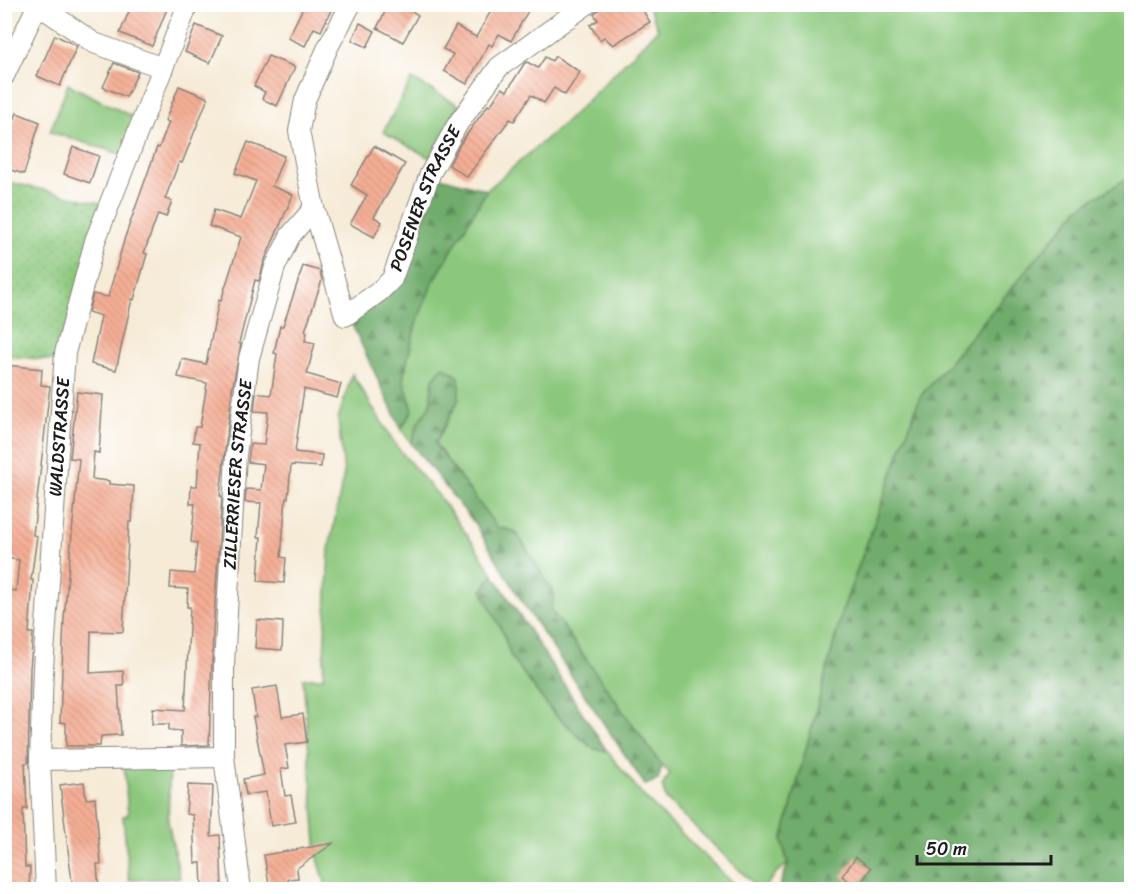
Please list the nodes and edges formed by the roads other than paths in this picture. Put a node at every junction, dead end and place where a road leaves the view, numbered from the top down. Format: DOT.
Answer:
graph roads {
  1 [pos="188,4"];
  2 [pos="351,4"];
  3 [pos="586,4"];
  4 [pos="38,5"];
  5 [pos="163,68"];
  6 [pos="4,76"];
  7 [pos="314,208"];
  8 [pos="224,757"];
  9 [pos="40,760"];
  10 [pos="46,890"];
  11 [pos="241,890"];
  1 -- 5 [label="street, WALDSTRASSE"];
  2 -- 7 [label="street"];
  3 -- 7 [label="street, POSENER STRASSE"];
  4 -- 5 [label="street"];
  4 -- 6 [label="street"];
  5 -- 9 [label="street, WALDSTRASSE"];
  7 -- 8 [label="street, ZILLERRIESER STRASSE"];
  8 -- 9 [label="street"];
  8 -- 11 [label="street, ZILLERRIESER STRASSE"];
  9 -- 10 [label="street, WALDSTRASSE"];
}
